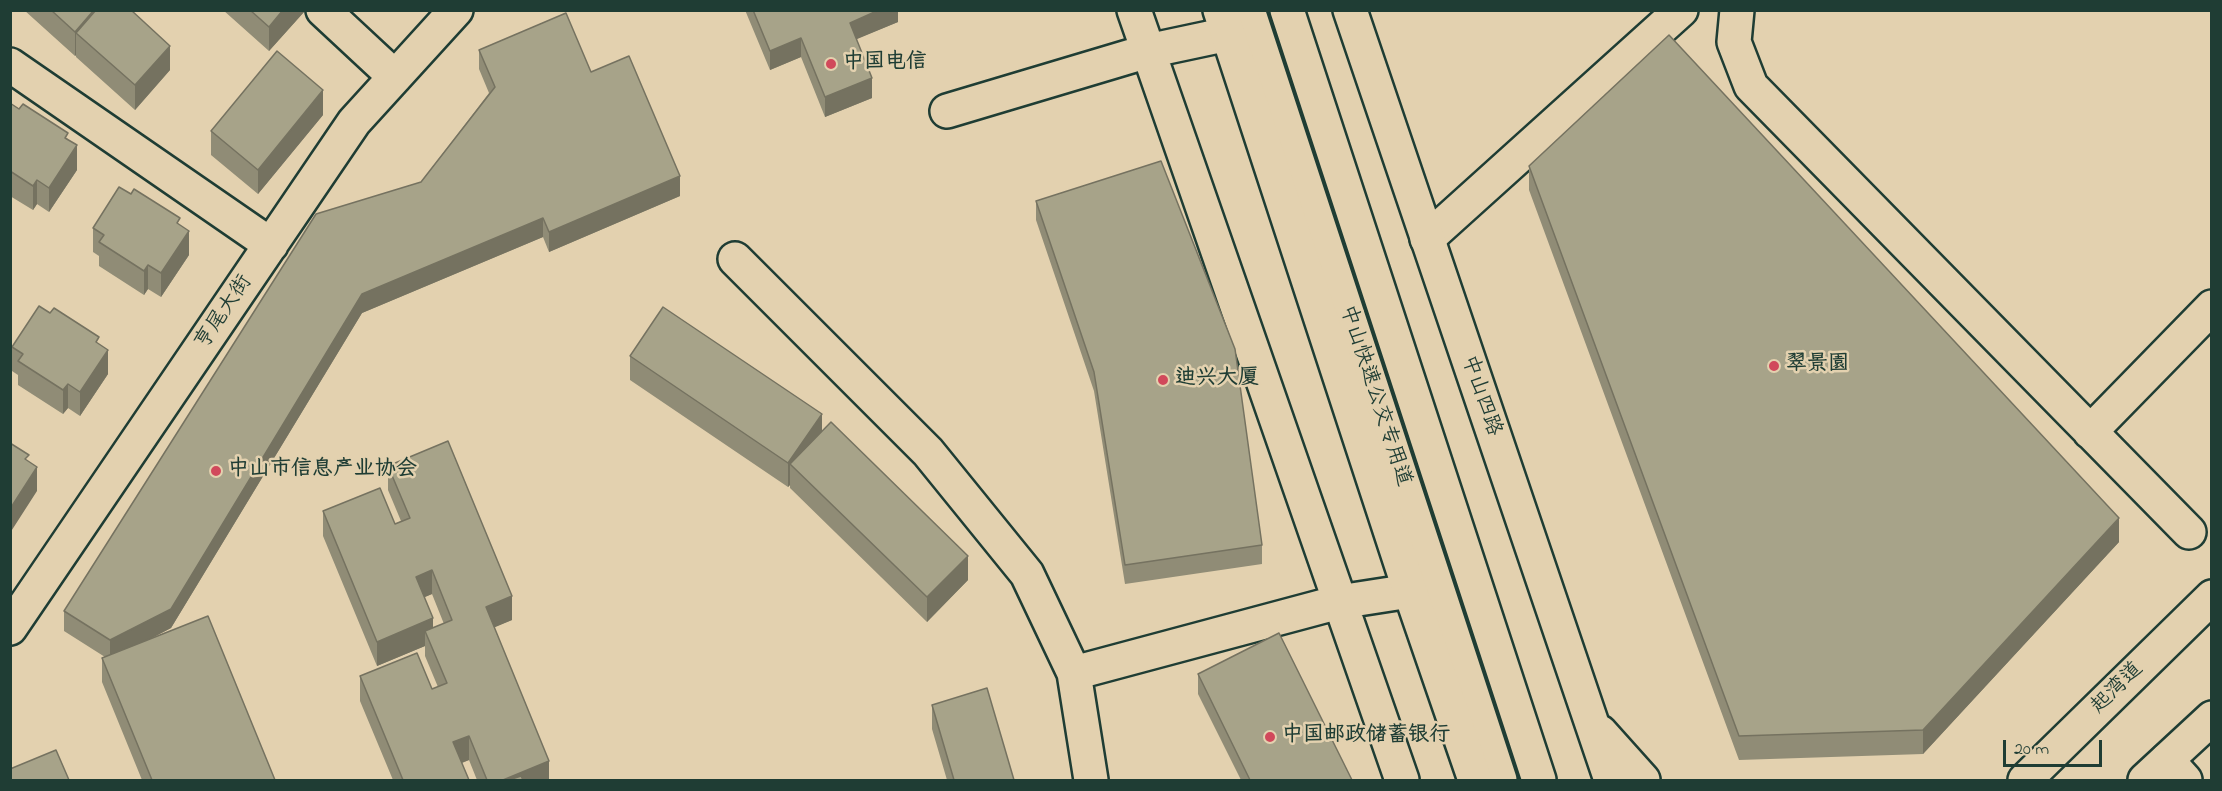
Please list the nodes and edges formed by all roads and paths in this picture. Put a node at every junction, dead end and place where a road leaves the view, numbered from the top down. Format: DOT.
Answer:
graph roads {
  1 [pos="323,10"];
  2 [pos="456,10"];
  3 [pos="1134,10"];
  4 [pos="1287,10"];
  5 [pos="1350,10"];
  6 [pos="1681,10"];
  7 [pos="1737,10"];
  8 [pos="1232,18"];
  9 [pos="1148,51"];
  10 [pos="10,65"];
  11 [pos="395,77"];
  12 [pos="946,111"];
  13 [pos="1427,239"];
  14 [pos="271,245"];
  15 [pos="735,259"];
  16 [pos="2211,308"];
  17 [pos="2090,432"];
  18 [pos="2189,532"];
  19 [pos="1410,591"];
  20 [pos="2211,597"];
  21 [pos="1340,602"];
  22 [pos="10,628"];
  23 [pos="1074,673"];
  24 [pos="2211,718"];
  25 [pos="1591,722"];
  26 [pos="2166,774"];
  27 [pos="1091,780"];
  28 [pos="1402,780"];
  29 [pos="1475,780"];
  30 [pos="1500,780"];
  31 [pos="1539,780"];
  32 [pos="1611,780"];
  33 [pos="1643,780"];
  34 [pos="2025,780"];
  1 -- 11 [label="street"];
  2 -- 11 [label="street, 亨尾大街"];
  3 -- 9 [label="street"];
  4 -- 31 [label="street, 中山快速公交专用道"];
  5 -- 13 [label="street, 中山四路"];
  6 -- 13 [label="street"];
  7 -- 17 [label="street"];
  8 -- 9 [label="street"];
  8 -- 19 [label="street"];
  8 -- 30 [label="street, 中山快速公交专用道"];
  9 -- 12 [label="street"];
  9 -- 21 [label="street"];
  10 -- 14 [label="street"];
  11 -- 14 [label="street, 亨尾大街"];
  13 -- 25 [label="street, 中山四路"];
  14 -- 22 [label="street, 亨尾大街"];
  15 -- 23 [label="street"];
  16 -- 17 [label="street"];
  17 -- 18 [label="street"];
  19 -- 21 [label="street"];
  19 -- 29 [label="street"];
  20 -- 34 [label="street, 起湾道"];
  21 -- 23 [label="street"];
  21 -- 28 [label="street"];
  23 -- 27 [label="street"];
  24 -- 26 [label="street"];
  25 -- 32 [label="street, 中山四路"];
  25 -- 33 [label="street"];
}
